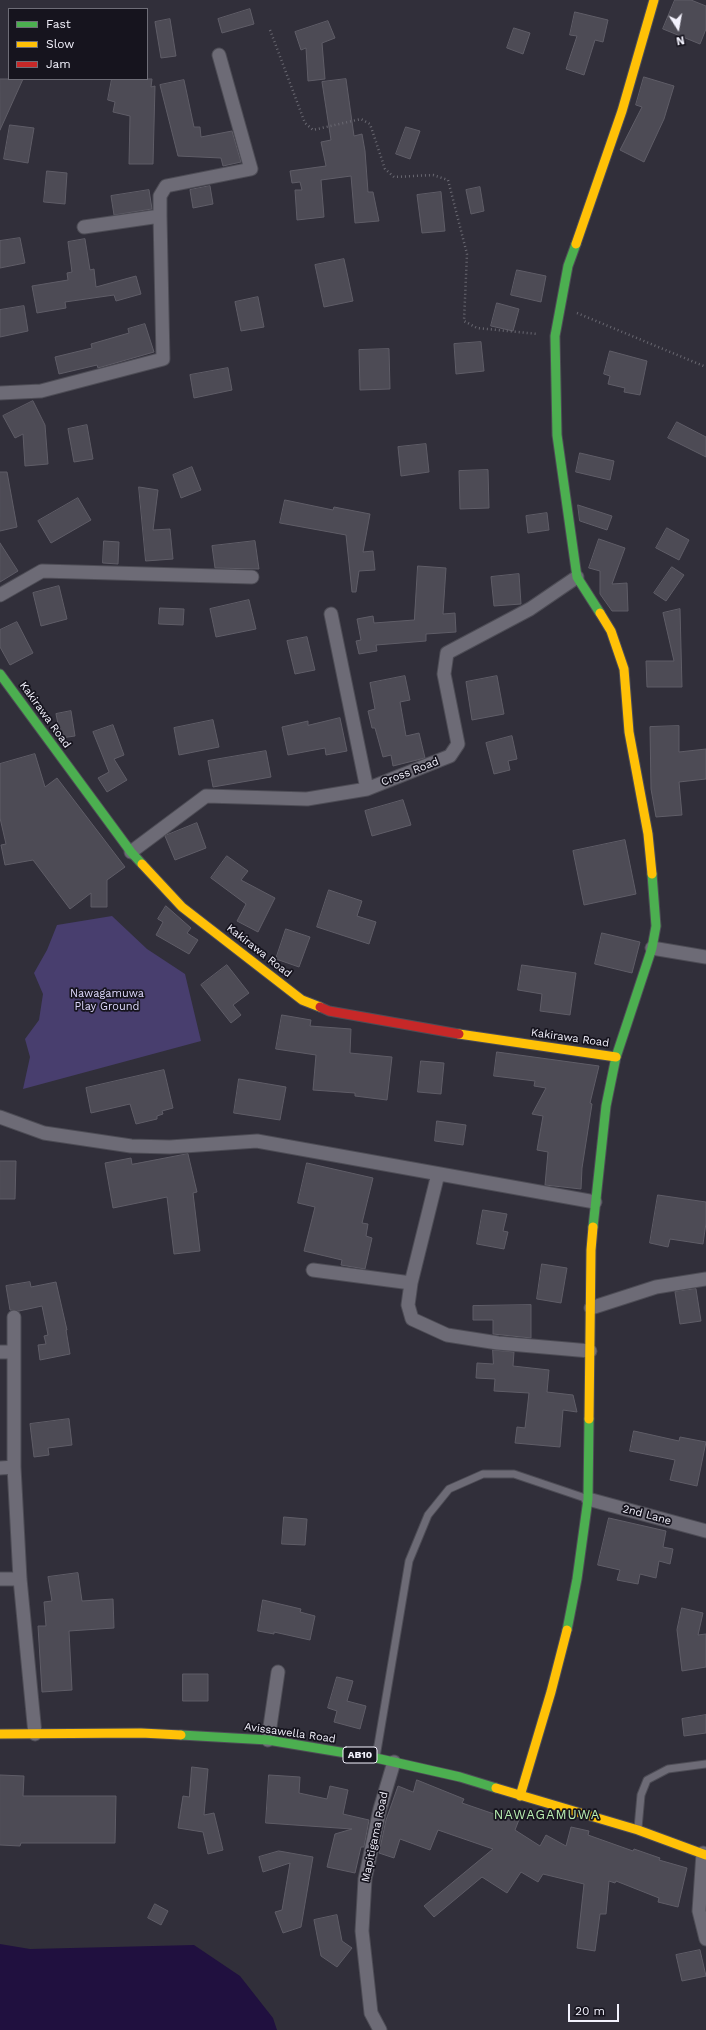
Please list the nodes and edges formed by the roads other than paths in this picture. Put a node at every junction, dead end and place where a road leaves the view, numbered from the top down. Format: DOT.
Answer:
graph roads {
  1 [pos="654,0"];
  2 [pos="219,55"];
  3 [pos="160,216"];
  4 [pos="84,227"];
  5 [pos="0,393"];
  6 [pos="252,576"];
  7 [pos="577,577"];
  8 [pos="0,595"];
  9 [pos="331,614"];
  10 [pos="0,674"];
  11 [pos="366,789"];
  12 [pos="130,852"];
  13 [pos="652,948"];
  14 [pos="706,956"];
  15 [pos="616,1056"];
  16 [pos="0,1117"];
  17 [pos="438,1174"];
  18 [pos="595,1202"];
  19 [pos="313,1270"];
  20 [pos="706,1279"];
  21 [pos="411,1283"];
  22 [pos="590,1308"];
  23 [pos="14,1317"];
  24 [pos="590,1351"];
  25 [pos="0,1352"];
  26 [pos="13,1352"];
  27 [pos="14,1467"];
  28 [pos="0,1468"];
  29 [pos="588,1499"];
  30 [pos="706,1531"];
  31 [pos="0,1579"];
  32 [pos="20,1579"];
  33 [pos="278,1672"];
  34 [pos="0,1734"];
  35 [pos="35,1734"];
  36 [pos="268,1740"];
  37 [pos="376,1758"];
  38 [pos="394,1762"];
  39 [pos="706,1764"];
  40 [pos="520,1796"];
  41 [pos="638,1830"];
  42 [pos="704,1854"];
  43 [pos="706,1939"];
  44 [pos="380,2030"];
  1 -- 7 [label="street"];
  2 -- 3 [label="street"];
  3 -- 4 [label="street"];
  3 -- 5 [label="street"];
  6 -- 8 [label="street"];
  7 -- 11 [label="street, Cross Road"];
  7 -- 13 [label="street"];
  9 -- 11 [label="street"];
  10 -- 12 [label="street, Kakirawa Road"];
  11 -- 12 [label="street, Cross Road"];
  12 -- 15 [label="street, Kakirawa Road"];
  13 -- 14 [label="street"];
  13 -- 15 [label="street"];
  15 -- 18 [label="street"];
  16 -- 17 [label="street"];
  17 -- 18 [label="street"];
  17 -- 21 [label="street"];
  18 -- 22 [label="street"];
  19 -- 21 [label="street"];
  20 -- 22 [label="street"];
  21 -- 24 [label="street"];
  22 -- 24 [label="street"];
  23 -- 26 [label="street"];
  24 -- 29 [label="street"];
  25 -- 26 [label="street"];
  26 -- 27 [label="street"];
  27 -- 28 [label="street"];
  27 -- 32 [label="street"];
  29 -- 30 [label="street, 2nd Lane"];
  29 -- 37 [label="lane"];
  29 -- 40 [label="street"];
  31 -- 32 [label="street"];
  32 -- 35 [label="street"];
  33 -- 36 [label="street"];
  34 -- 35 [label="street, Avissawella Road / AB10"];
  35 -- 36 [label="street, Avissawella Road / AB10"];
  36 -- 37 [label="street, Avissawella Road / AB10"];
  37 -- 38 [label="street, Avissawella Road / AB10"];
  38 -- 40 [label="street, Avissawella Road / AB10"];
  38 -- 44 [label="street, Mapitigama Road"];
  39 -- 41 [label="lane"];
  40 -- 41 [label="street, Avissawella Road / AB10"];
  41 -- 42 [label="street, Avissawella Road / AB10"];
  42 -- 43 [label="street"];
}
